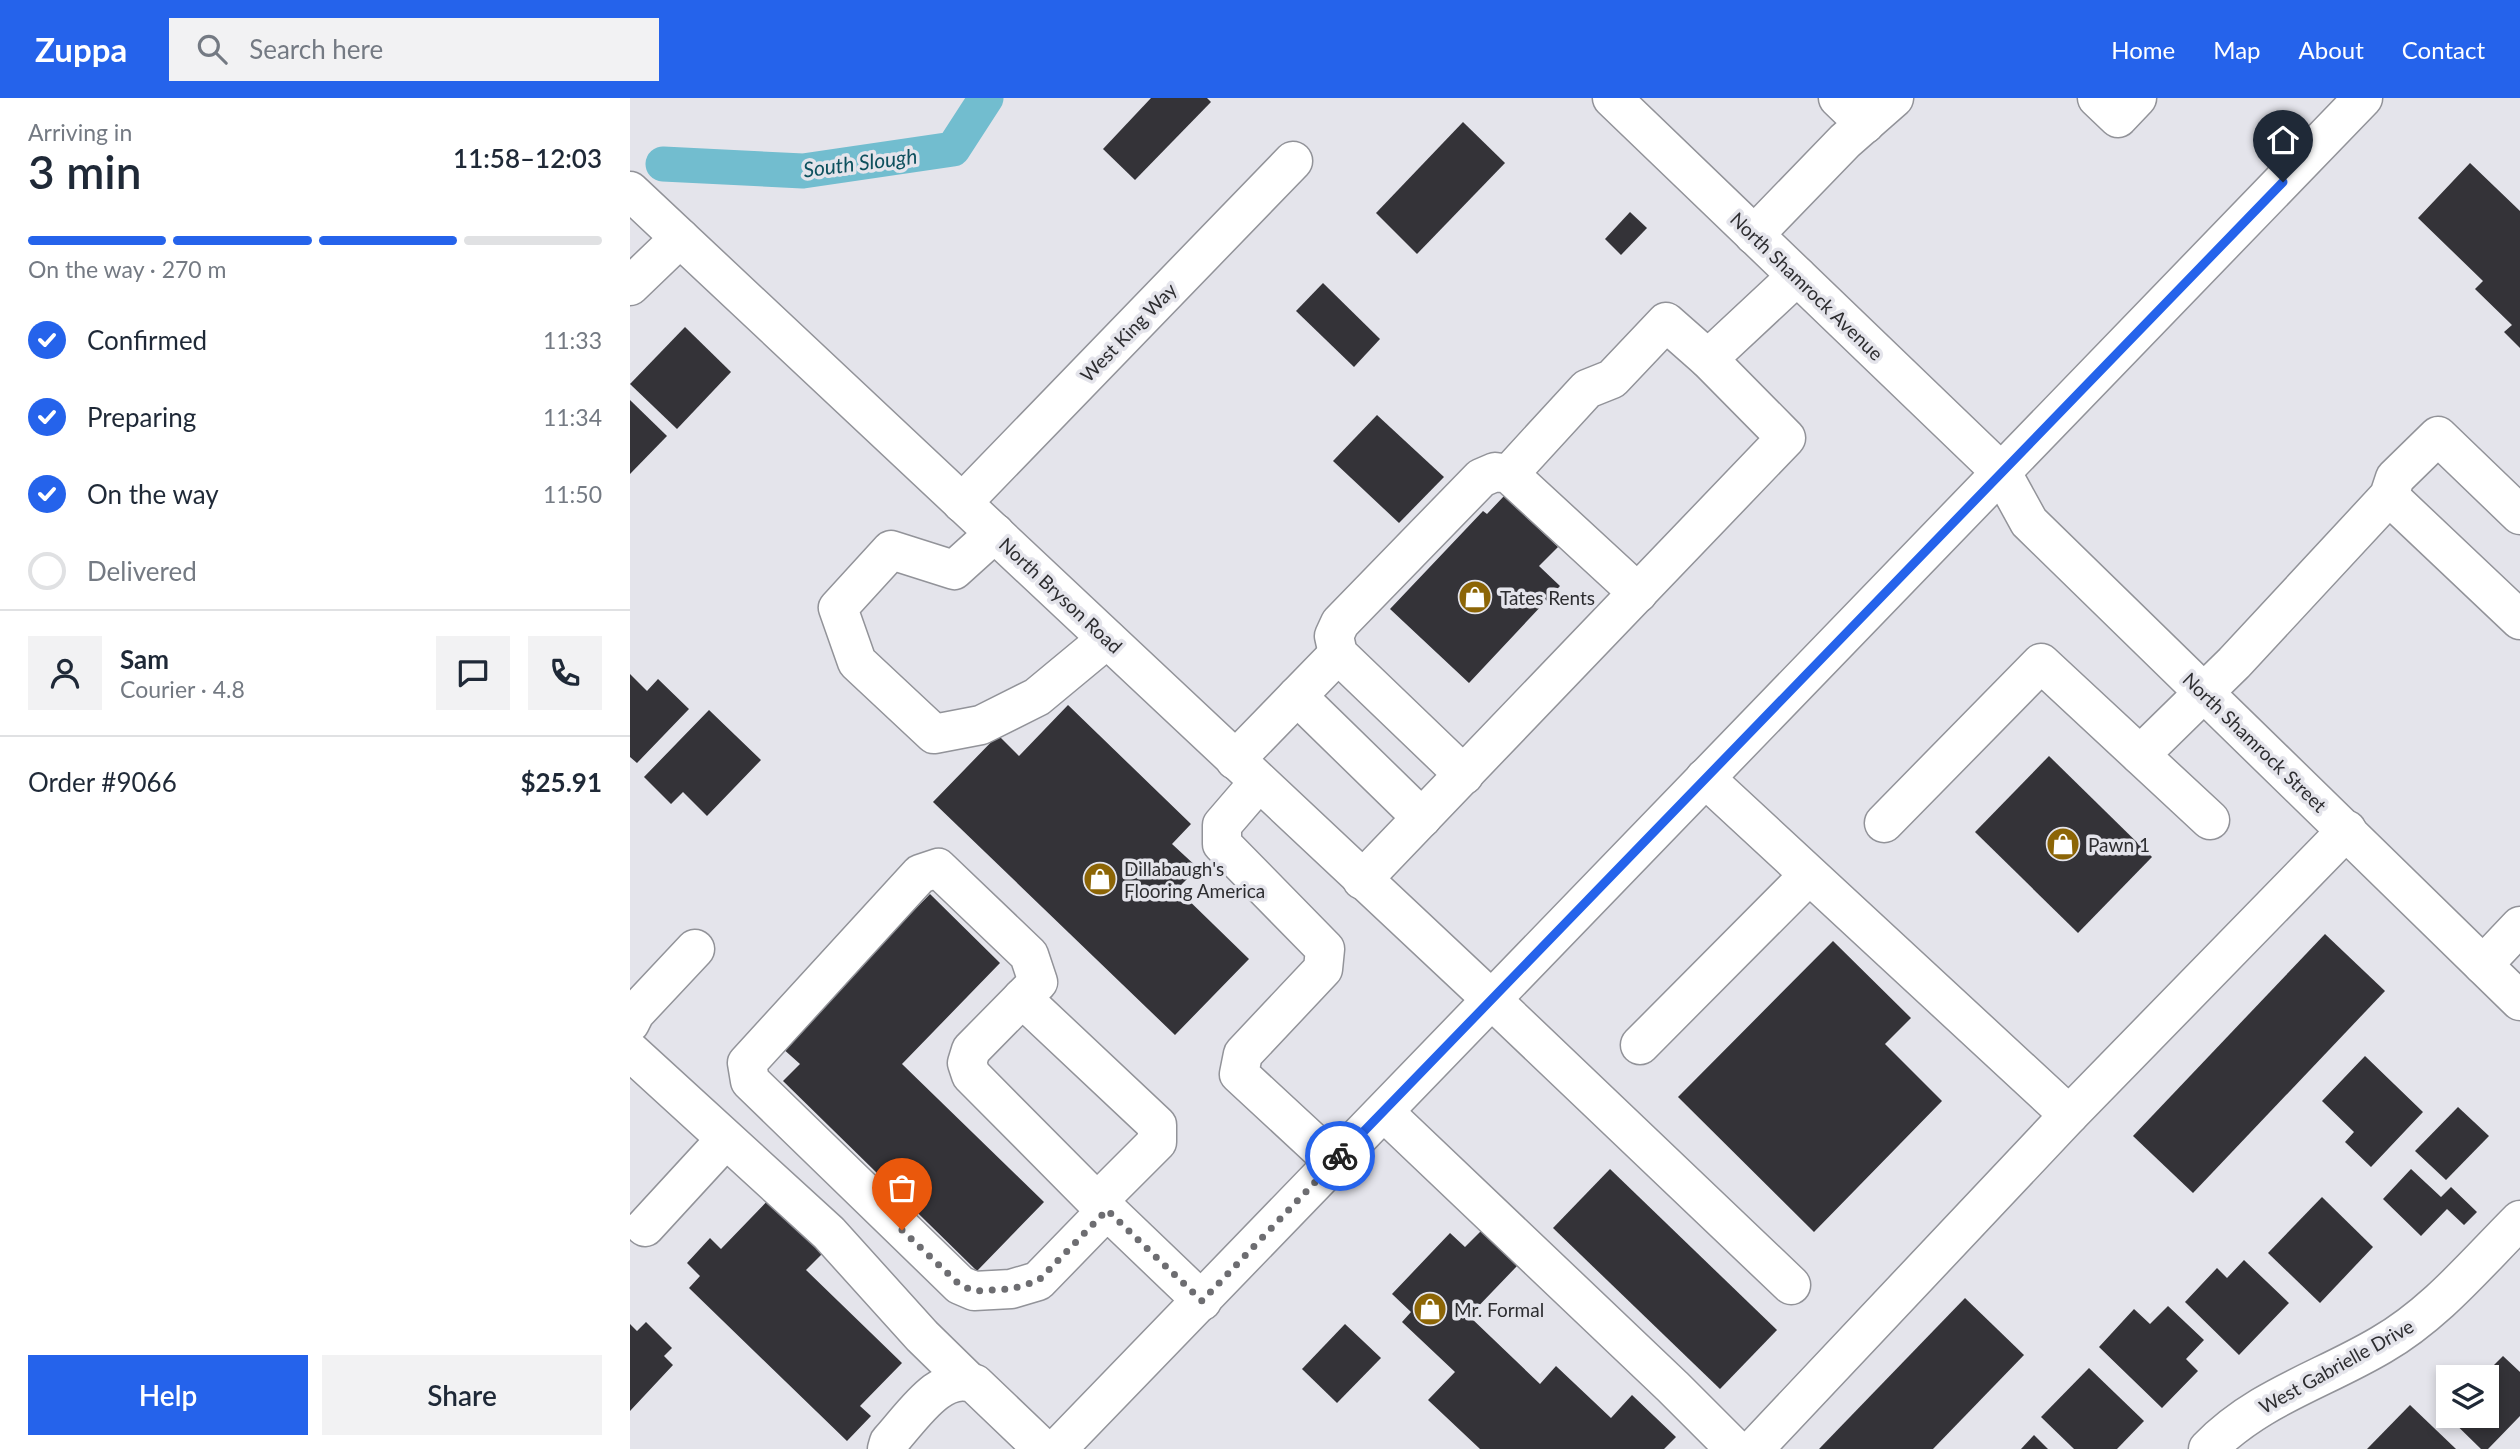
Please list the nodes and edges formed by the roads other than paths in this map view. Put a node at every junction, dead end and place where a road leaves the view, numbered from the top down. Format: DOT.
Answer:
graph roads {
  1 [pos="1612,98"];
  2 [pos="1838,98"];
  3 [pos="1894,98"];
  4 [pos="2097,98"];
  5 [pos="2137,98"];
  6 [pos="2363,98"];
  7 [pos="1865,124"];
  8 [pos="1293,161"];
  9 [pos="630,191"];
  10 [pos="1754,234"];
  11 [pos="680,238"];
  12 [pos="1797,276"];
  13 [pos="630,286"];
  14 [pos="1708,359"];
  15 [pos="2002,473"];
  16 [pos="1509,474"];
  17 [pos="2389,496"];
  18 [pos="962,503"];
  19 [pos="2520,515"];
  20 [pos="995,533"];
  21 [pos="1638,593"];
  22 [pos="2520,620"];
  23 [pos="1107,639"];
  24 [pos="1338,654"];
  25 [pos="2205,693"];
  26 [pos="1297,695"];
  27 [pos="2140,755"];
  28 [pos="1247,771"];
  29 [pos="1464,775"];
  30 [pos="1705,778"];
  31 [pos="1422,818"];
  32 [pos="2210,820"];
  33 [pos="1884,824"];
  34 [pos="2347,830"];
  35 [pos="1808,876"];
  36 [pos="1362,880"];
  37 [pos="2520,926"];
  38 [pos="695,949"];
  39 [pos="2483,965"];
  40 [pos="1022,998"];
  41 [pos="1491,999"];
  42 [pos="2520,1001"];
  43 [pos="630,1023"];
  44 [pos="1640,1045"];
  45 [pos="630,1051"];
  46 [pos="1384,1112"];
  47 [pos="2069,1115"];
  48 [pos="725,1140"];
  49 [pos="1334,1162"];
  50 [pos="1102,1206"];
  51 [pos="2520,1220"];
  52 [pos="645,1227"];
  53 [pos="1791,1285"];
  54 [pos="1202,1301"];
  55 [pos="967,1380"];
  56 [pos="887,1449"];
  57 [pos="1043,1449"];
  58 [pos="1057,1449"];
  59 [pos="1735,1449"];
  60 [pos="1754,1449"];
  61 [pos="2208,1449"];
  1 -- 10 [label="street, North Shamrock Avenue"];
  2 -- 7 [label="street"];
  3 -- 7 [label="street"];
  4 -- 5 [label="street"];
  6 -- 15 [label="street"];
  7 -- 10 [label="street"];
  8 -- 18 [label="street, West King Way"];
  9 -- 11 [label="street, North Bryson Road"];
  10 -- 12 [label="street, North Shamrock Avenue"];
  11 -- 13 [label="street"];
  11 -- 18 [label="street, North Bryson Road"];
  12 -- 14 [label="street"];
  12 -- 15 [label="street, North Shamrock Avenue"];
  14 -- 16 [label="street"];
  14 -- 21 [label="street"];
  15 -- 25 [label="street, North Shamrock Street"];
  15 -- 30 [label="street"];
  16 -- 21 [label="street"];
  16 -- 24 [label="street"];
  17 -- 19 [label="street"];
  17 -- 22 [label="street"];
  17 -- 25 [label="street"];
  18 -- 20 [label="street, North Bryson Road"];
  20 -- 23 [label="street, North Bryson Road"];
  20 -- 23 [label="street"];
  21 -- 29 [label="street"];
  23 -- 28 [label="street, North Bryson Road"];
  24 -- 26 [label="street"];
  24 -- 29 [label="street"];
  25 -- 27 [label="street"];
  25 -- 34 [label="street, North Shamrock Street"];
  26 -- 28 [label="street"];
  26 -- 31 [label="street"];
  27 -- 32 [label="street"];
  27 -- 33 [label="street"];
  28 -- 36 [label="street, North Bryson Road"];
  28 -- 49 [label="street"];
  29 -- 31 [label="street"];
  30 -- 35 [label="street"];
  30 -- 41 [label="street"];
  31 -- 36 [label="street"];
  34 -- 39 [label="street, North Shamrock Street"];
  34 -- 47 [label="street"];
  35 -- 44 [label="street"];
  35 -- 47 [label="street"];
  36 -- 41 [label="street, North Bryson Road"];
  37 -- 39 [label="street"];
  38 -- 43 [label="street"];
  39 -- 42 [label="street, North Shamrock Street"];
  40 -- 50 [label="street"];
  40 -- 50 [label="street"];
  40 -- 50 [label="street"];
  41 -- 46 [label="street"];
  41 -- 53 [label="street, North Bryson Road"];
  45 -- 48 [label="street"];
  46 -- 49 [label="street"];
  46 -- 59 [label="street"];
  47 -- 60 [label="street"];
  48 -- 52 [label="street"];
  48 -- 55 [label="street"];
  49 -- 54 [label="street"];
  50 -- 54 [label="street"];
  51 -- 61 [label="street, West Gabrielle Drive"];
  54 -- 58 [label="street"];
  55 -- 56 [label="street"];
  55 -- 57 [label="street"];
}
